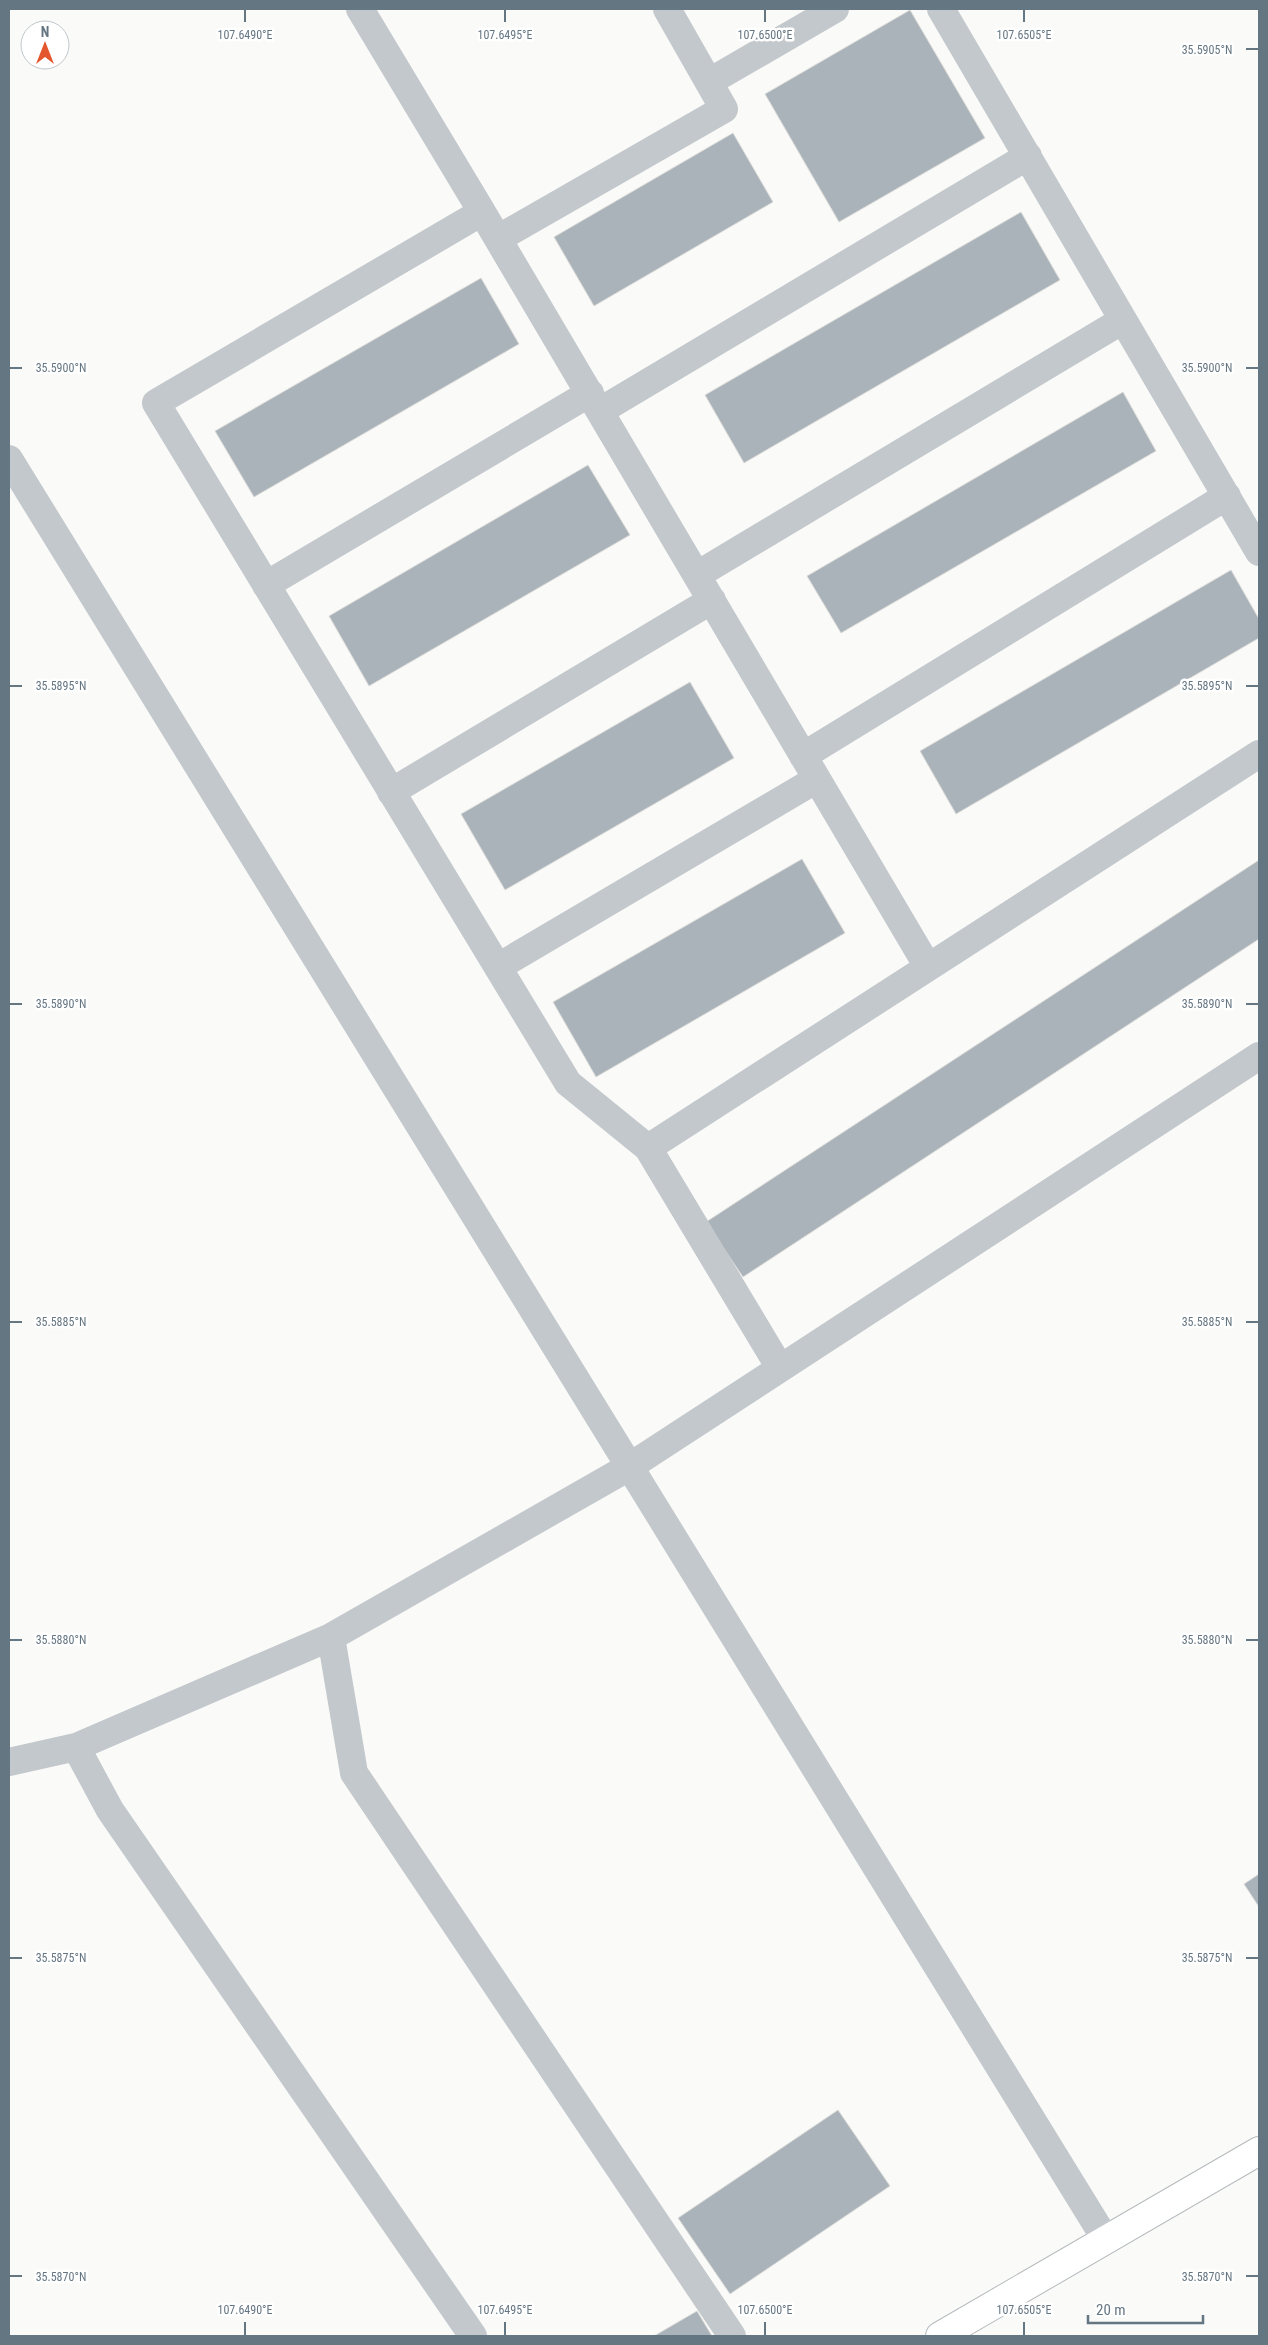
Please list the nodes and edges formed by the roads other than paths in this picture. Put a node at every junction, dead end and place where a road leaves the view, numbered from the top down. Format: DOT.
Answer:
graph roads {
  1 [pos="360,9"];
  2 [pos="667,9"];
  3 [pos="835,9"];
  4 [pos="941,9"];
  5 [pos="708,82"];
  6 [pos="1028,156"];
  7 [pos="482,212"];
  8 [pos="498,238"];
  9 [pos="1123,320"];
  10 [pos="595,402"];
  11 [pos="9,459"];
  12 [pos="1227,496"];
  13 [pos="1259,552"];
  14 [pos="696,575"];
  15 [pos="266,585"];
  16 [pos="712,600"];
  17 [pos="1259,754"];
  18 [pos="810,767"];
  19 [pos="391,792"];
  20 [pos="498,967"];
  21 [pos="928,968"];
  22 [pos="1259,1056"];
  23 [pos="648,1148"];
  24 [pos="780,1368"];
  25 [pos="629,1467"];
  26 [pos="331,1637"];
  27 [pos="76,1747"];
  28 [pos="9,1762"];
  29 [pos="1259,2151"];
  30 [pos="1106,2240"];
  31 [pos="473,2336"];
  32 [pos="732,2336"];
  33 [pos="940,2336"];
  1 -- 7 [label="street"];
  2 -- 5 [label="street"];
  3 -- 5 [label="street"];
  4 -- 6 [label="street"];
  5 -- 8 [label="street"];
  6 -- 9 [label="street"];
  6 -- 10 [label="street"];
  7 -- 8 [label="street"];
  7 -- 15 [label="street"];
  8 -- 10 [label="street"];
  9 -- 12 [label="street"];
  9 -- 14 [label="street"];
  10 -- 14 [label="street"];
  10 -- 15 [label="street"];
  11 -- 25 [label="street"];
  12 -- 13 [label="street"];
  12 -- 18 [label="street"];
  14 -- 16 [label="street"];
  15 -- 19 [label="street"];
  16 -- 18 [label="street"];
  16 -- 19 [label="street"];
  17 -- 21 [label="street"];
  18 -- 20 [label="street"];
  18 -- 21 [label="street"];
  19 -- 20 [label="street"];
  20 -- 23 [label="street"];
  21 -- 23 [label="street"];
  22 -- 24 [label="street"];
  23 -- 24 [label="street"];
  24 -- 25 [label="street"];
  25 -- 26 [label="street"];
  25 -- 30 [label="street"];
  26 -- 27 [label="street"];
  26 -- 32 [label="street"];
  27 -- 28 [label="street"];
  27 -- 31 [label="street"];
  29 -- 30 [label="main road"];
  30 -- 33 [label="main road"];
}
